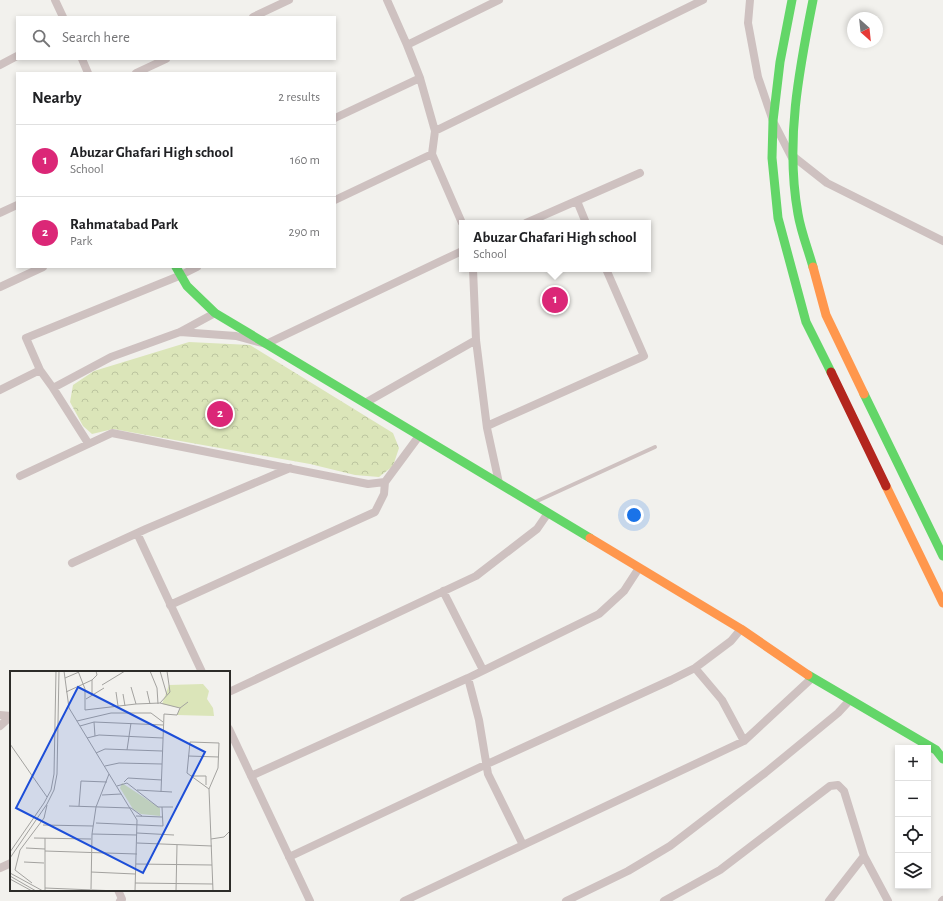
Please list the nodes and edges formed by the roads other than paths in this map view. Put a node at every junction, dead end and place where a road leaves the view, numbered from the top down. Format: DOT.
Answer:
graph roads {
  1 [pos="56,0"];
  2 [pos="289,0"];
  3 [pos="387,0"];
  4 [pos="499,0"];
  5 [pos="703,0"];
  6 [pos="750,0"];
  7 [pos="792,0"];
  8 [pos="813,0"];
  9 [pos="63,16"];
  10 [pos="255,16"];
  11 [pos="407,45"];
  12 [pos="16,57"];
  13 [pos="82,60"];
  14 [pos="164,60"];
  15 [pos="0,65"];
  16 [pos="88,72"];
  17 [pos="138,72"];
  18 [pos="420,78"];
  19 [pos="336,118"];
  20 [pos="773,120"];
  21 [pos="435,130"];
  22 [pos="432,154"];
  23 [pos="792,158"];
  24 [pos="640,174"];
  25 [pos="336,200"];
  26 [pos="577,201"];
  27 [pos="16,205"];
  28 [pos="0,213"];
  29 [pos="461,220"];
  30 [pos="533,220"];
  31 [pos="585,220"];
  32 [pos="943,241"];
  33 [pos="459,252"];
  34 [pos="42,268"];
  35 [pos="192,268"];
  36 [pos="177,271"];
  37 [pos="473,272"];
  38 [pos="607,272"];
  39 [pos="0,287"];
  40 [pos="215,313"];
  41 [pos="180,332"];
  42 [pos="476,340"];
  43 [pos="266,344"];
  44 [pos="40,370"];
  45 [pos="53,388"];
  46 [pos="0,390"];
  47 [pos="365,403"];
  48 [pos="487,426"];
  49 [pos="418,436"];
  50 [pos="88,443"];
  51 [pos="655,447"];
  52 [pos="290,468"];
  53 [pos="20,476"];
  54 [pos="385,482"];
  55 [pos="499,483"];
  56 [pos="532,503"];
  57 [pos="548,513"];
  58 [pos="137,533"];
  59 [pos="943,556"];
  60 [pos="72,563"];
  61 [pos="639,568"];
  62 [pos="443,591"];
  63 [pos="943,603"];
  64 [pos="170,605"];
  65 [pos="741,629"];
  66 [pos="696,668"];
  67 [pos="483,670"];
  68 [pos="202,671"];
  69 [pos="468,678"];
  70 [pos="812,678"];
  71 [pos="230,692"];
  72 [pos="850,700"];
  73 [pos="0,715"];
  74 [pos="10,716"];
  75 [pos="10,717"];
  76 [pos="0,726"];
  77 [pos="230,731"];
  78 [pos="744,741"];
  79 [pos="943,759"];
  80 [pos="485,765"];
  81 [pos="252,776"];
  82 [pos="523,845"];
  83 [pos="864,856"];
  84 [pos="289,857"];
  85 [pos="10,863"];
  86 [pos="0,868"];
  87 [pos="118,891"];
  88 [pos="833,899"];
  89 [pos="120,901"];
  90 [pos="310,901"];
  91 [pos="404,901"];
  92 [pos="566,901"];
  93 [pos="664,901"];
  94 [pos="888,901"];
  1 -- 9 [label="street"];
  2 -- 10 [label="street"];
  3 -- 11 [label="street"];
  4 -- 11 [label="street"];
  5 -- 21 [label="street"];
  6 -- 20 [label="street"];
  7 -- 20 [label="main road"];
  8 -- 23 [label="main road"];
  11 -- 18 [label="street"];
  12 -- 15 [label="street"];
  13 -- 16 [label="street"];
  14 -- 17 [label="street"];
  18 -- 19 [label="street"];
  18 -- 21 [label="street"];
  20 -- 23 [label="street"];
  20 -- 63 [label="main road"];
  21 -- 22 [label="street"];
  22 -- 25 [label="street"];
  22 -- 29 [label="street"];
  23 -- 32 [label="street"];
  23 -- 59 [label="main road"];
  24 -- 26 [label="street"];
  26 -- 30 [label="street"];
  26 -- 31 [label="street"];
  27 -- 28 [label="street"];
  33 -- 43 [label="street"];
  34 -- 39 [label="street"];
  35 -- 36 [label="street"];
  36 -- 40 [label="main road"];
  36 -- 44 [label="street"];
  37 -- 42 [label="street"];
  38 -- 48 [label="street"];
  40 -- 41 [label="street"];
  40 -- 43 [label="main road"];
  41 -- 43 [label="street"];
  41 -- 45 [label="street"];
  42 -- 47 [label="street"];
  42 -- 48 [label="street"];
  43 -- 47 [label="main road"];
  44 -- 45 [label="street"];
  44 -- 46 [label="street"];
  45 -- 50 [label="street"];
  47 -- 49 [label="main road"];
  48 -- 55 [label="street"];
  49 -- 54 [label="street"];
  49 -- 55 [label="main road"];
  50 -- 52 [label="street"];
  50 -- 53 [label="street"];
  51 -- 56 [label="lane"];
  52 -- 54 [label="street"];
  52 -- 58 [label="street"];
  54 -- 64 [label="street"];
  55 -- 56 [label="main road"];
  56 -- 57 [label="main road"];
  57 -- 61 [label="main road"];
  57 -- 62 [label="street"];
  58 -- 60 [label="street"];
  58 -- 64 [label="street"];
  61 -- 65 [label="main road"];
  61 -- 67 [label="street"];
  62 -- 67 [label="street"];
  62 -- 71 [label="street"];
  64 -- 68 [label="street"];
  65 -- 66 [label="street"];
  65 -- 70 [label="main road"];
  66 -- 78 [label="street"];
  66 -- 80 [label="street"];
  67 -- 69 [label="street"];
  69 -- 80 [label="street"];
  69 -- 81 [label="street"];
  70 -- 72 [label="main road"];
  70 -- 78 [label="street"];
  72 -- 79 [label="main road"];
  72 -- 92 [label="street"];
  73 -- 74 [label="street"];
  75 -- 76 [label="street"];
  77 -- 81 [label="street"];
  78 -- 82 [label="street"];
  80 -- 82 [label="street"];
  80 -- 84 [label="street"];
  81 -- 84 [label="street"];
  82 -- 91 [label="street"];
  83 -- 88 [label="street"];
  83 -- 93 [label="street"];
  83 -- 94 [label="street"];
  84 -- 90 [label="street"];
  85 -- 86 [label="street"];
  87 -- 89 [label="street"];
}
